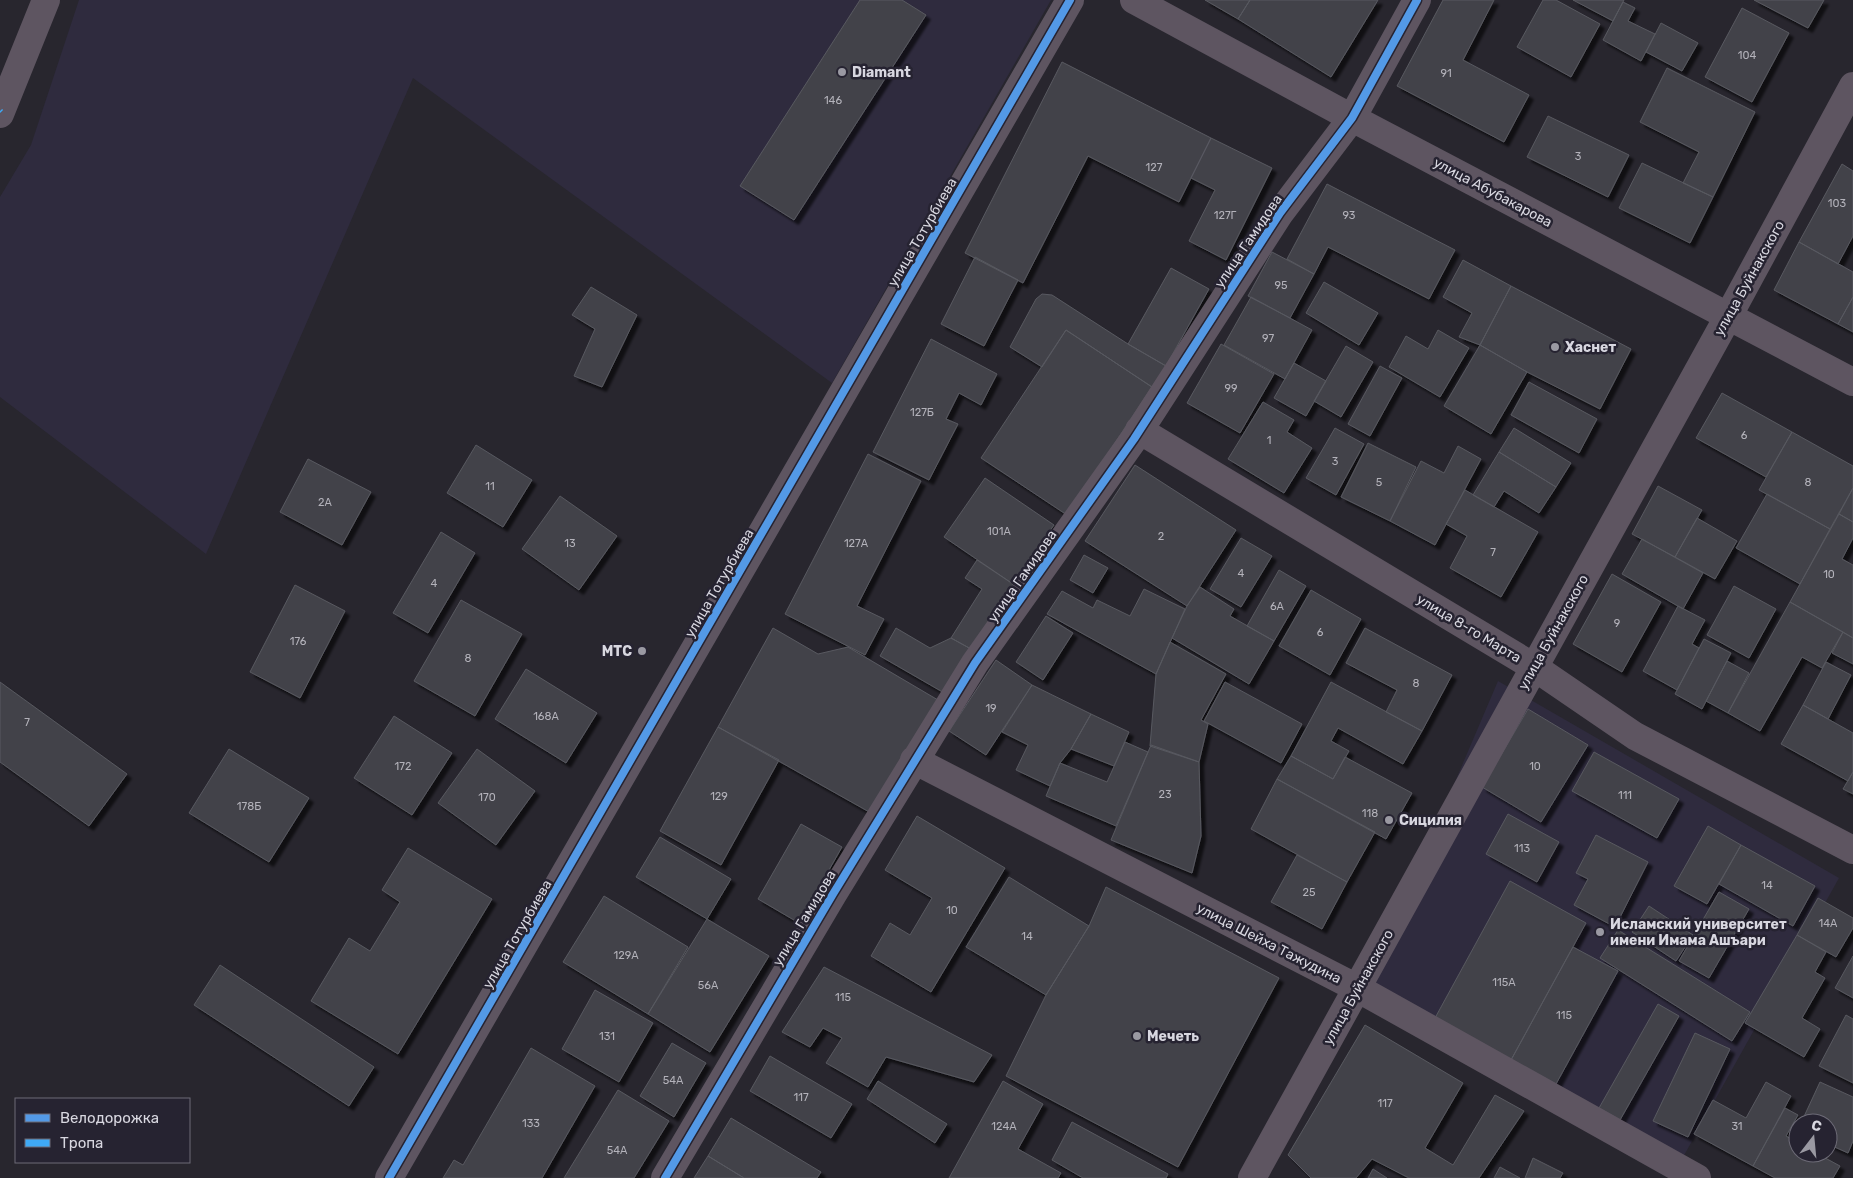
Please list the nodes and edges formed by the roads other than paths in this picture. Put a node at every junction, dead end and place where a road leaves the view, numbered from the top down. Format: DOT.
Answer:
graph roads {
  1 [pos="46,0"];
  2 [pos="1070,0"];
  3 [pos="1134,0"];
  4 [pos="1417,0"];
  5 [pos="1853,86"];
  6 [pos="0,112"];
  7 [pos="1352,118"];
  8 [pos="1729,316"];
  9 [pos="1853,382"];
  10 [pos="1139,430"];
  11 [pos="1534,667"];
  12 [pos="914,760"];
  13 [pos="1853,850"];
  14 [pos="1357,988"];
  15 [pos="1258,1175"];
  16 [pos="390,1178"];
  17 [pos="665,1178"];
  18 [pos="1697,1178"];
  1 -- 6 [label="street"];
  2 -- 16 [label="street, улица Тотурбиева"];
  3 -- 7 [label="street, улица Абубакарова"];
  4 -- 7 [label="street, улица Гамидова"];
  5 -- 8 [label="street, улица Буйнакского"];
  7 -- 8 [label="street, улица Абубакарова"];
  7 -- 10 [label="street, улица Гамидова"];
  8 -- 9 [label="street, улица Абубакарова"];
  8 -- 11 [label="street, улица Буйнакского"];
  10 -- 11 [label="street, улица 8-го Марта"];
  10 -- 12 [label="street, улица Гамидова"];
  11 -- 13 [label="street, улица 8-го Марта"];
  11 -- 14 [label="street, улица Буйнакского"];
  12 -- 14 [label="street, улица Шейха Тажудина"];
  12 -- 17 [label="street, улица Гамидова"];
  14 -- 15 [label="street, улица Буйнакского"];
  14 -- 18 [label="street, улица Шейха Тажудина"];
}
